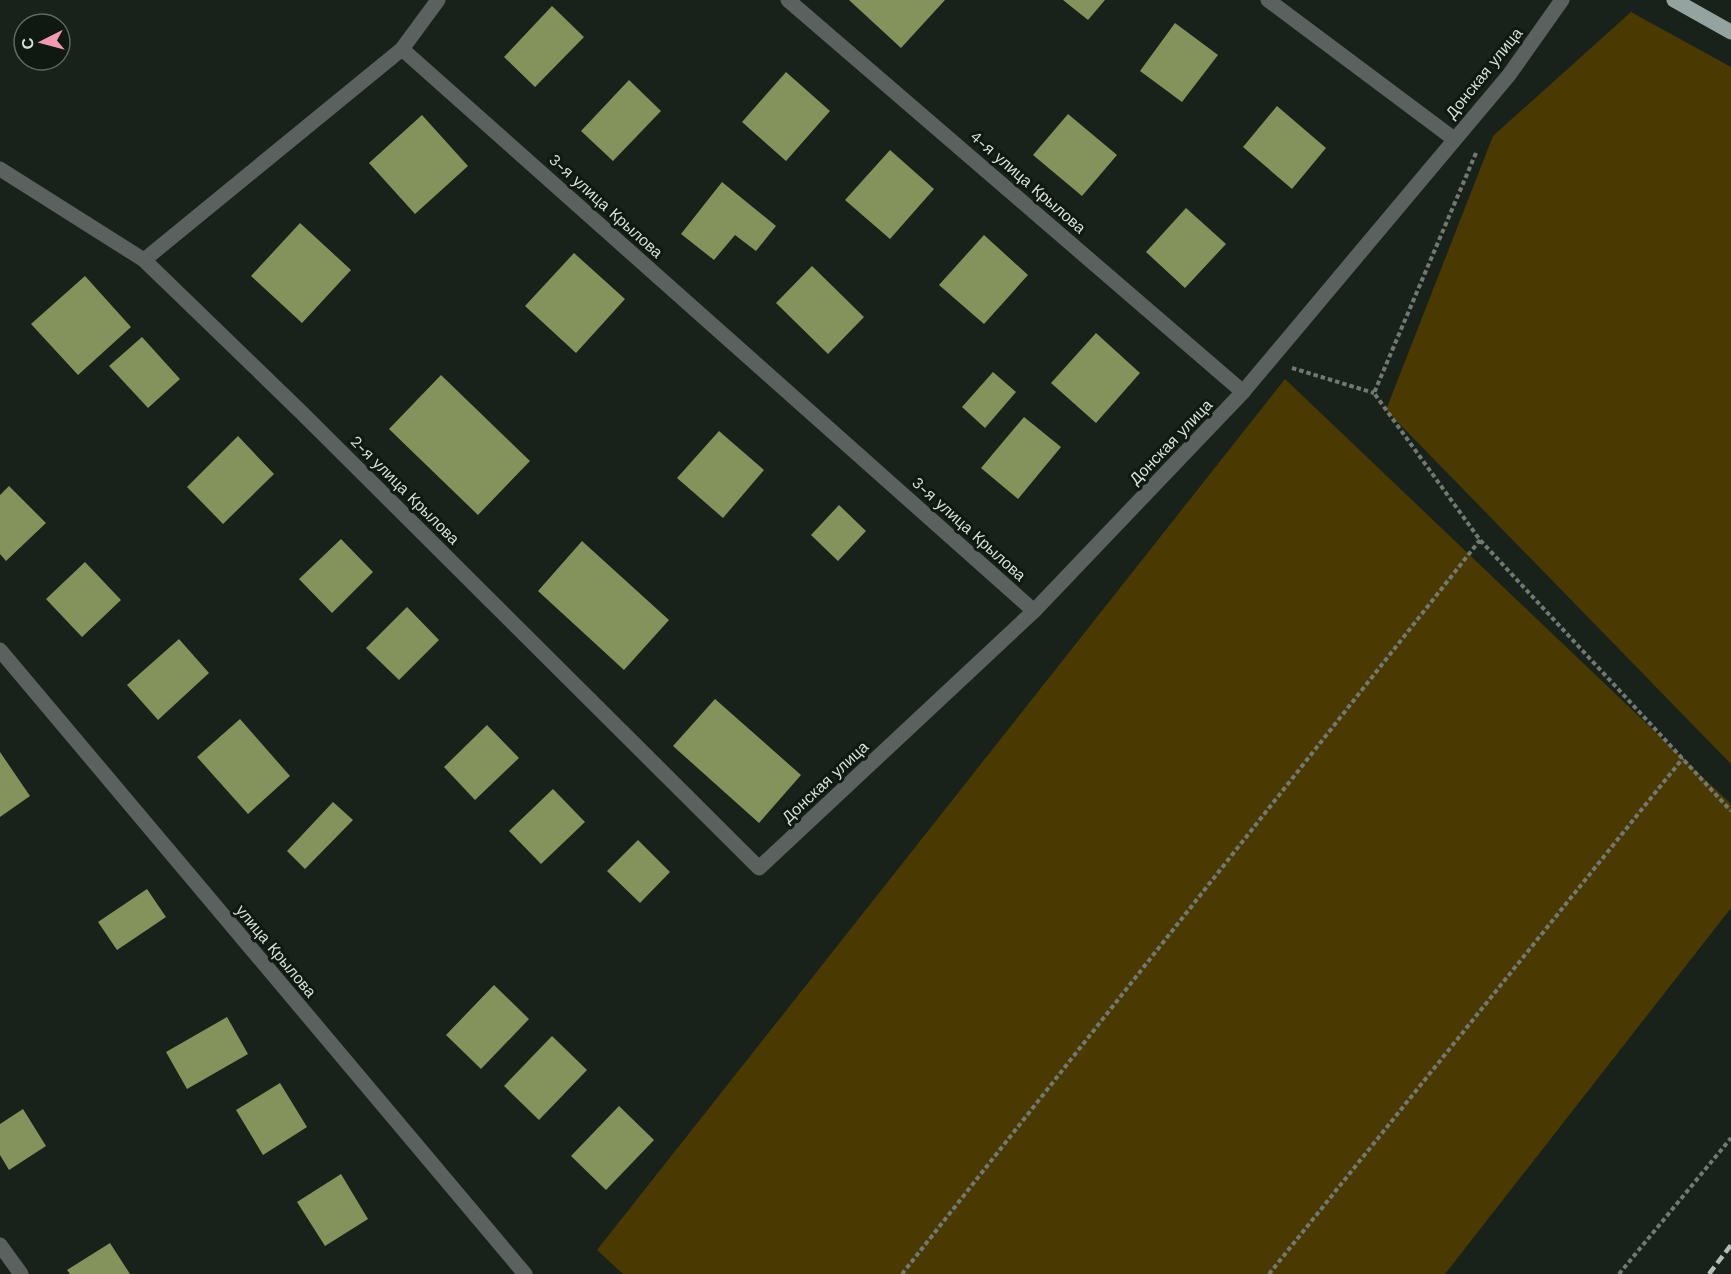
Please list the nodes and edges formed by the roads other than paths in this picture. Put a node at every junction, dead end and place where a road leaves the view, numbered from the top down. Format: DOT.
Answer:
graph roads {
  1 [pos="438,0"];
  2 [pos="788,0"];
  3 [pos="1268,0"];
  4 [pos="1562,0"];
  5 [pos="1674,0"];
  6 [pos="1731,32"];
  7 [pos="402,49"];
  8 [pos="1454,139"];
  9 [pos="0,169"];
  10 [pos="144,260"];
  11 [pos="1243,392"];
  12 [pos="1034,611"];
  13 [pos="0,650"];
  14 [pos="759,868"];
  15 [pos="0,1245"];
  16 [pos="21,1274"];
  17 [pos="525,1274"];
  1 -- 7 [label="street"];
  2 -- 11 [label="street, 4-я улица Крылова"];
  3 -- 8 [label="street"];
  4 -- 8 [label="street, Донская улица"];
  5 -- 6 [label="main road"];
  7 -- 10 [label="street"];
  7 -- 12 [label="street, 3-я улица Крылова"];
  8 -- 11 [label="street, Донская улица"];
  9 -- 10 [label="street, 2-я улица Крылова"];
  10 -- 14 [label="street, 2-я улица Крылова"];
  11 -- 12 [label="street, Донская улица"];
  12 -- 14 [label="street, Донская улица"];
  13 -- 17 [label="street, улица Крылова"];
  15 -- 16 [label="street"];
}
